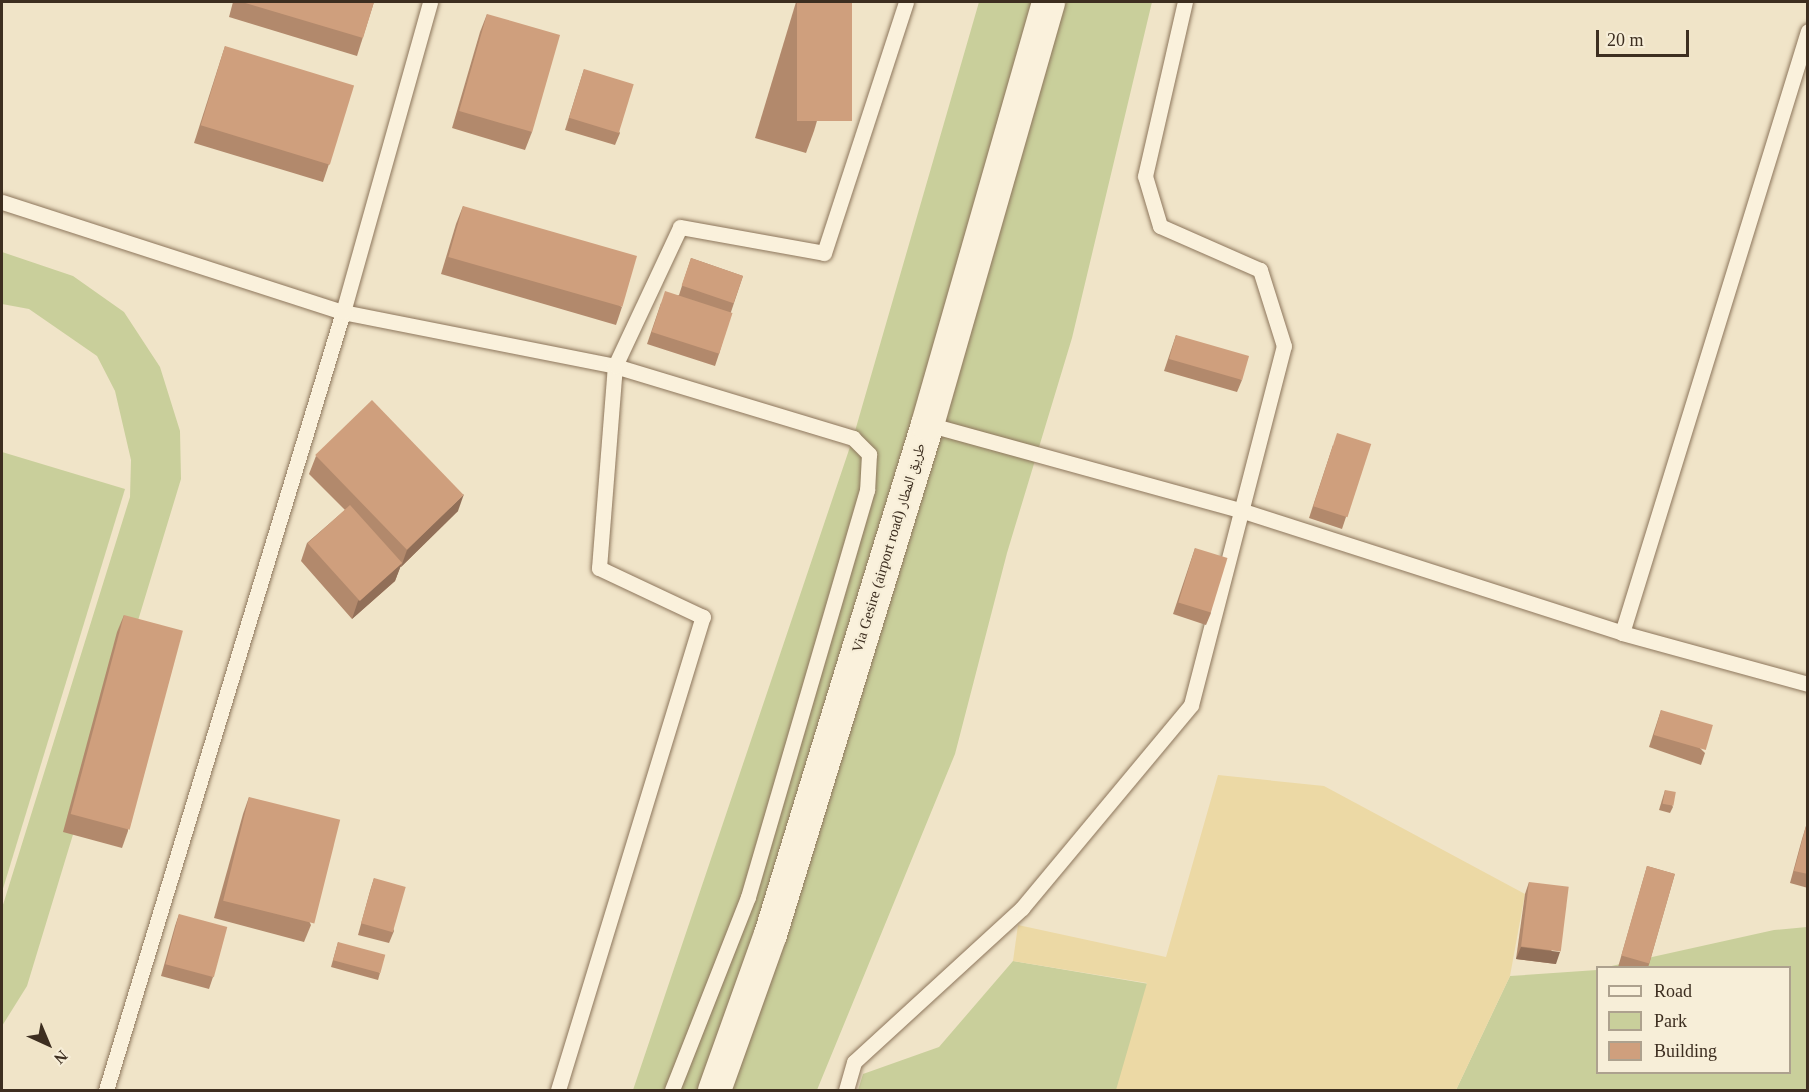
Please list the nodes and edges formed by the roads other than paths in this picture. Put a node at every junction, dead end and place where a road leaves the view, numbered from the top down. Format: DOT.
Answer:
graph roads {
  1 [pos="430,2"];
  2 [pos="906,2"];
  3 [pos="1048,2"];
  4 [pos="1185,2"];
  5 [pos="1808,31"];
  6 [pos="2,202"];
  7 [pos="343,312"];
  8 [pos="615,366"];
  9 [pos="927,424"];
  10 [pos="1243,511"];
  11 [pos="1622,633"];
  12 [pos="1808,684"];
  13 [pos="106,1090"];
  14 [pos="558,1090"];
  15 [pos="672,1090"];
  16 [pos="714,1090"];
  17 [pos="846,1090"];
  1 -- 7 [label="lane"];
  2 -- 8 [label="lane"];
  3 -- 9 [label="main road, Via Gesire (airport road) طريق المطار"];
  4 -- 10 [label="lane"];
  5 -- 11 [label="lane"];
  6 -- 7 [label="lane"];
  7 -- 8 [label="lane"];
  7 -- 13 [label="lane"];
  8 -- 14 [label="lane"];
  8 -- 15 [label="lane"];
  9 -- 10 [label="lane"];
  9 -- 16 [label="main road, Via Gesire (airport road) طريق المطار"];
  10 -- 11 [label="lane"];
  10 -- 17 [label="lane"];
  11 -- 12 [label="lane"];
}
